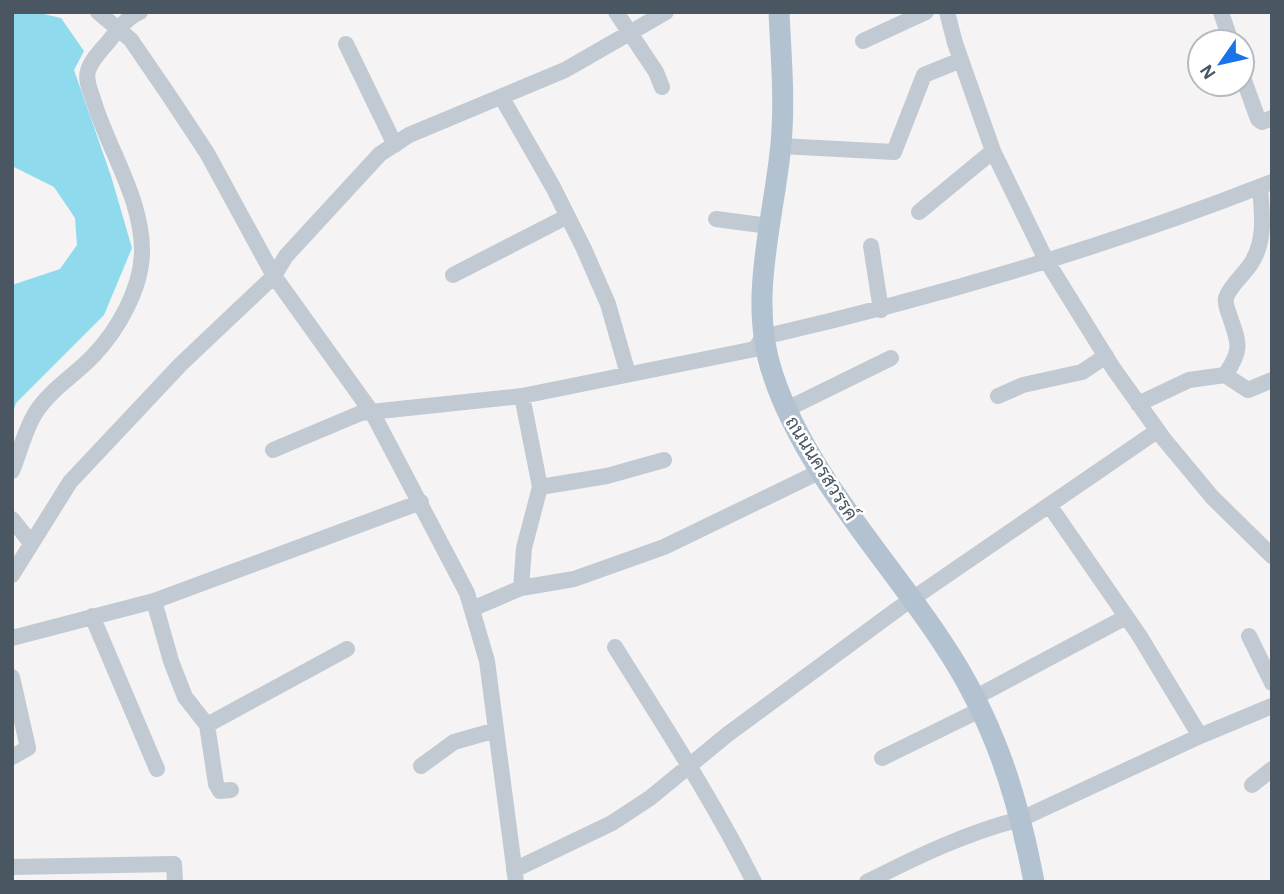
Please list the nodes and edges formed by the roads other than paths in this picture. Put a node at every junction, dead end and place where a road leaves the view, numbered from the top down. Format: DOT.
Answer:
graph roads {
  1 [pos="98,12"];
  2 [pos="140,12"];
  3 [pos="616,12"];
  4 [pos="666,12"];
  5 [pos="769,12"];
  6 [pos="926,12"];
  7 [pos="947,12"];
  8 [pos="780,23"];
  9 [pos="118,29"];
  10 [pos="629,33"];
  11 [pos="863,41"];
  12 [pos="346,44"];
  13 [pos="961,60"];
  14 [pos="662,87"];
  15 [pos="502,98"];
  16 [pos="1250,98"];
  17 [pos="1272,118"];
  18 [pos="395,145"];
  19 [pos="781,146"];
  20 [pos="993,151"];
  21 [pos="1266,185"];
  22 [pos="919,212"];
  23 [pos="566,217"];
  24 [pos="716,219"];
  25 [pos="769,226"];
  26 [pos="872,246"];
  27 [pos="1046,260"];
  28 [pos="453,275"];
  29 [pos="274,276"];
  30 [pos="881,310"];
  31 [pos="763,337"];
  32 [pos="1105,356"];
  33 [pos="891,358"];
  34 [pos="628,374"];
  35 [pos="1225,374"];
  36 [pos="1272,380"];
  37 [pos="522,396"];
  38 [pos="998,396"];
  39 [pos="1138,404"];
  40 [pos="785,410"];
  41 [pos="373,414"];
  42 [pos="1157,430"];
  43 [pos="273,450"];
  44 [pos="664,460"];
  45 [pos="12,471"];
  46 [pos="821,471"];
  47 [pos="540,488"];
  48 [pos="421,502"];
  49 [pos="1049,505"];
  50 [pos="12,519"];
  51 [pos="31,543"];
  52 [pos="1272,556"];
  53 [pos="12,575"];
  54 [pos="521,588"];
  55 [pos="912,599"];
  56 [pos="153,601"];
  57 [pos="472,609"];
  58 [pos="92,616"];
  59 [pos="1126,617"];
  60 [pos="1249,636"];
  61 [pos="12,638"];
  62 [pos="615,647"];
  63 [pos="347,649"];
  64 [pos="12,677"];
  65 [pos="1272,683"];
  66 [pos="979,703"];
  67 [pos="1272,706"];
  68 [pos="207,725"];
  69 [pos="496,730"];
  70 [pos="1200,736"];
  71 [pos="12,757"];
  72 [pos="882,758"];
  73 [pos="421,766"];
  74 [pos="689,766"];
  75 [pos="157,769"];
  76 [pos="1272,769"];
  77 [pos="1252,785"];
  78 [pos="231,790"];
  79 [pos="1021,819"];
  80 [pos="12,867"];
  81 [pos="511,877"];
  82 [pos="174,882"];
  83 [pos="754,882"];
  84 [pos="867,882"];
  85 [pos="1034,882"];
  1 -- 9 [label="street"];
  2 -- 9 [label="street"];
  3 -- 10 [label="street"];
  4 -- 10 [label="street"];
  5 -- 8 [label="street"];
  6 -- 11 [label="street"];
  7 -- 13 [label="street"];
  8 -- 19 [label="main road, ถนนนครสวรรค์"];
  9 -- 29 [label="street"];
  9 -- 45 [label="street"];
  10 -- 14 [label="street"];
  10 -- 15 [label="street"];
  12 -- 18 [label="street"];
  13 -- 19 [label="street"];
  13 -- 20 [label="street"];
  15 -- 18 [label="street"];
  15 -- 23 [label="street"];
  16 -- 17 [label="street"];
  18 -- 29 [label="street"];
  19 -- 25 [label="main road, ถนนนครสวรรค์"];
  20 -- 22 [label="street"];
  20 -- 27 [label="street"];
  21 -- 27 [label="street"];
  21 -- 35 [label="street"];
  23 -- 28 [label="street"];
  23 -- 34 [label="street"];
  24 -- 25 [label="street"];
  25 -- 31 [label="main road, ถนนนครสวรรค์"];
  26 -- 30 [label="street"];
  27 -- 30 [label="street"];
  27 -- 32 [label="street"];
  29 -- 41 [label="street"];
  29 -- 51 [label="street"];
  30 -- 31 [label="street"];
  31 -- 34 [label="street"];
  31 -- 40 [label="main road, ถนนนครสวรรค์"];
  32 -- 38 [label="street"];
  32 -- 39 [label="street"];
  33 -- 40 [label="street"];
  34 -- 37 [label="street"];
  35 -- 36 [label="street"];
  35 -- 39 [label="street"];
  37 -- 41 [label="street"];
  37 -- 47 [label="street"];
  39 -- 42 [label="street"];
  40 -- 46 [label="main road, ถนนนครสวรรค์"];
  41 -- 43 [label="street"];
  41 -- 48 [label="street"];
  42 -- 49 [label="street"];
  42 -- 52 [label="street"];
  44 -- 47 [label="street"];
  46 -- 54 [label="street"];
  46 -- 55 [label="main road, ถนนนครสวรรค์"];
  47 -- 54 [label="street"];
  48 -- 56 [label="street"];
  48 -- 57 [label="street"];
  49 -- 55 [label="street"];
  49 -- 59 [label="street"];
  50 -- 51 [label="street"];
  51 -- 53 [label="street"];
  54 -- 57 [label="street"];
  55 -- 66 [label="main road, ถนนนครสวรรค์"];
  55 -- 74 [label="street"];
  56 -- 58 [label="street"];
  56 -- 68 [label="street"];
  57 -- 69 [label="street"];
  58 -- 61 [label="street"];
  58 -- 75 [label="street"];
  59 -- 66 [label="street"];
  59 -- 70 [label="street"];
  60 -- 65 [label="street"];
  62 -- 74 [label="street"];
  63 -- 68 [label="street"];
  64 -- 71 [label="street"];
  66 -- 72 [label="street"];
  66 -- 79 [label="main road, ถนนนครสวรรค์"];
  67 -- 70 [label="street"];
  68 -- 78 [label="street"];
  69 -- 73 [label="street"];
  69 -- 81 [label="street"];
  70 -- 79 [label="street"];
  74 -- 81 [label="street"];
  74 -- 83 [label="street"];
  76 -- 77 [label="street"];
  79 -- 84 [label="street"];
  79 -- 85 [label="main road, ถนนนครสวรรค์"];
  80 -- 82 [label="street"];
}
